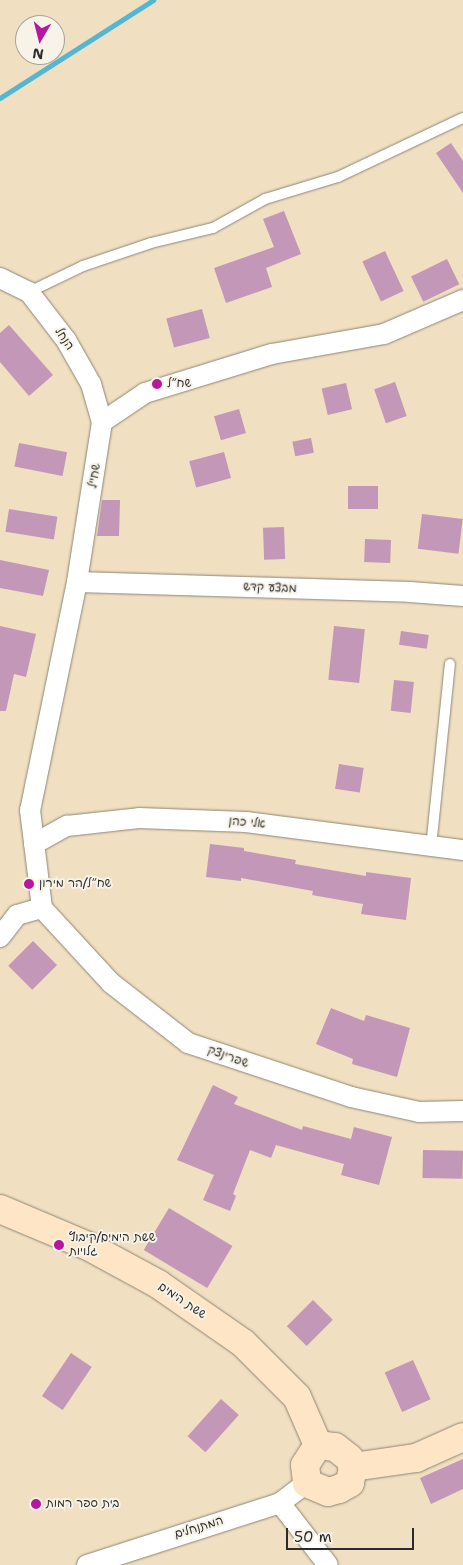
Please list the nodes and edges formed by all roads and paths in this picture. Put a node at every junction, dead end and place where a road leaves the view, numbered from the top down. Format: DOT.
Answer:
graph roads {
  1 [pos="463,118"];
  2 [pos="0,278"];
  3 [pos="29,292"];
  4 [pos="463,300"];
  5 [pos="102,422"];
  6 [pos="77,582"];
  7 [pos="463,596"];
  8 [pos="450,664"];
  9 [pos="34,844"];
  10 [pos="431,848"];
  11 [pos="463,850"];
  12 [pos="42,908"];
  13 [pos="0,937"];
  14 [pos="463,1111"];
  15 [pos="0,1209"];
  16 [pos="463,1437"];
  17 [pos="318,1445"];
  18 [pos="353,1467"];
  19 [pos="307,1483"];
  20 [pos="280,1503"];
  21 [pos="87,1565"];
  22 [pos="328,1565"];
  1 -- 3 [label="lane"];
  2 -- 3 [label="street, הנחל"];
  3 -- 5 [label="street, הנחל"];
  4 -- 5 [label="street"];
  5 -- 6 [label="street, שח\"ל"];
  6 -- 7 [label="street, מבצע קדש"];
  6 -- 9 [label="street, שח\"ל"];
  8 -- 10 [label="lane"];
  9 -- 10 [label="street, אלי כהן"];
  9 -- 12 [label="street, שח\"ל"];
  10 -- 11 [label="street, אלי כהן"];
  12 -- 13 [label="street"];
  12 -- 14 [label="street, שפרינצק"];
  15 -- 17 [label="street, ששת הימים"];
  16 -- 18 [label="street"];
  17 -- 18 [label="street"];
  17 -- 19 [label="street"];
  18 -- 19 [label="street"];
  19 -- 20 [label="street, המתנחלים"];
  20 -- 21 [label="street, המתנחלים"];
  20 -- 22 [label="street"];
}
